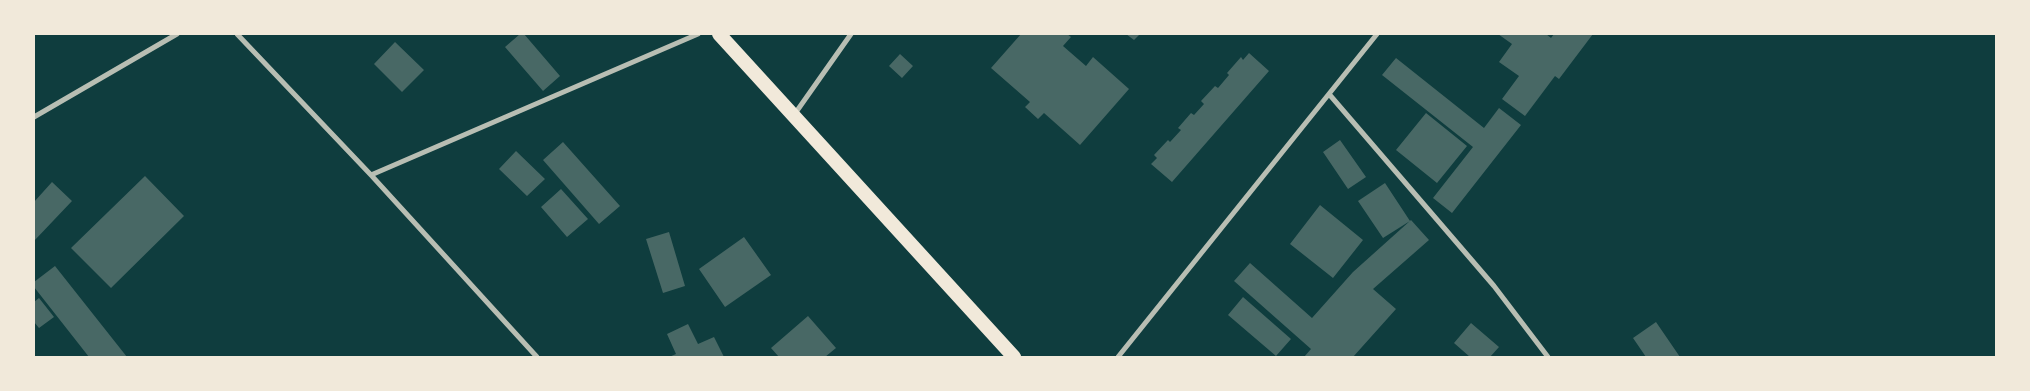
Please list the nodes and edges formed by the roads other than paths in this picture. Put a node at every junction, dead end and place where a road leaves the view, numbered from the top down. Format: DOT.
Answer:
graph roads {
  1 [pos="177,34"];
  2 [pos="237,34"];
  3 [pos="698,34"];
  4 [pos="719,34"];
  5 [pos="851,34"];
  6 [pos="1377,34"];
  7 [pos="1329,94"];
  8 [pos="793,115"];
  9 [pos="34,118"];
  10 [pos="371,175"];
  11 [pos="536,357"];
  12 [pos="1014,357"];
  13 [pos="1118,357"];
  14 [pos="1548,357"];
  1 -- 9 [label="street"];
  2 -- 10 [label="street"];
  3 -- 10 [label="street"];
  4 -- 8 [label="highway"];
  5 -- 8 [label="street"];
  6 -- 7 [label="street"];
  7 -- 13 [label="street"];
  7 -- 14 [label="street"];
  8 -- 12 [label="highway"];
  10 -- 11 [label="street"];
}
